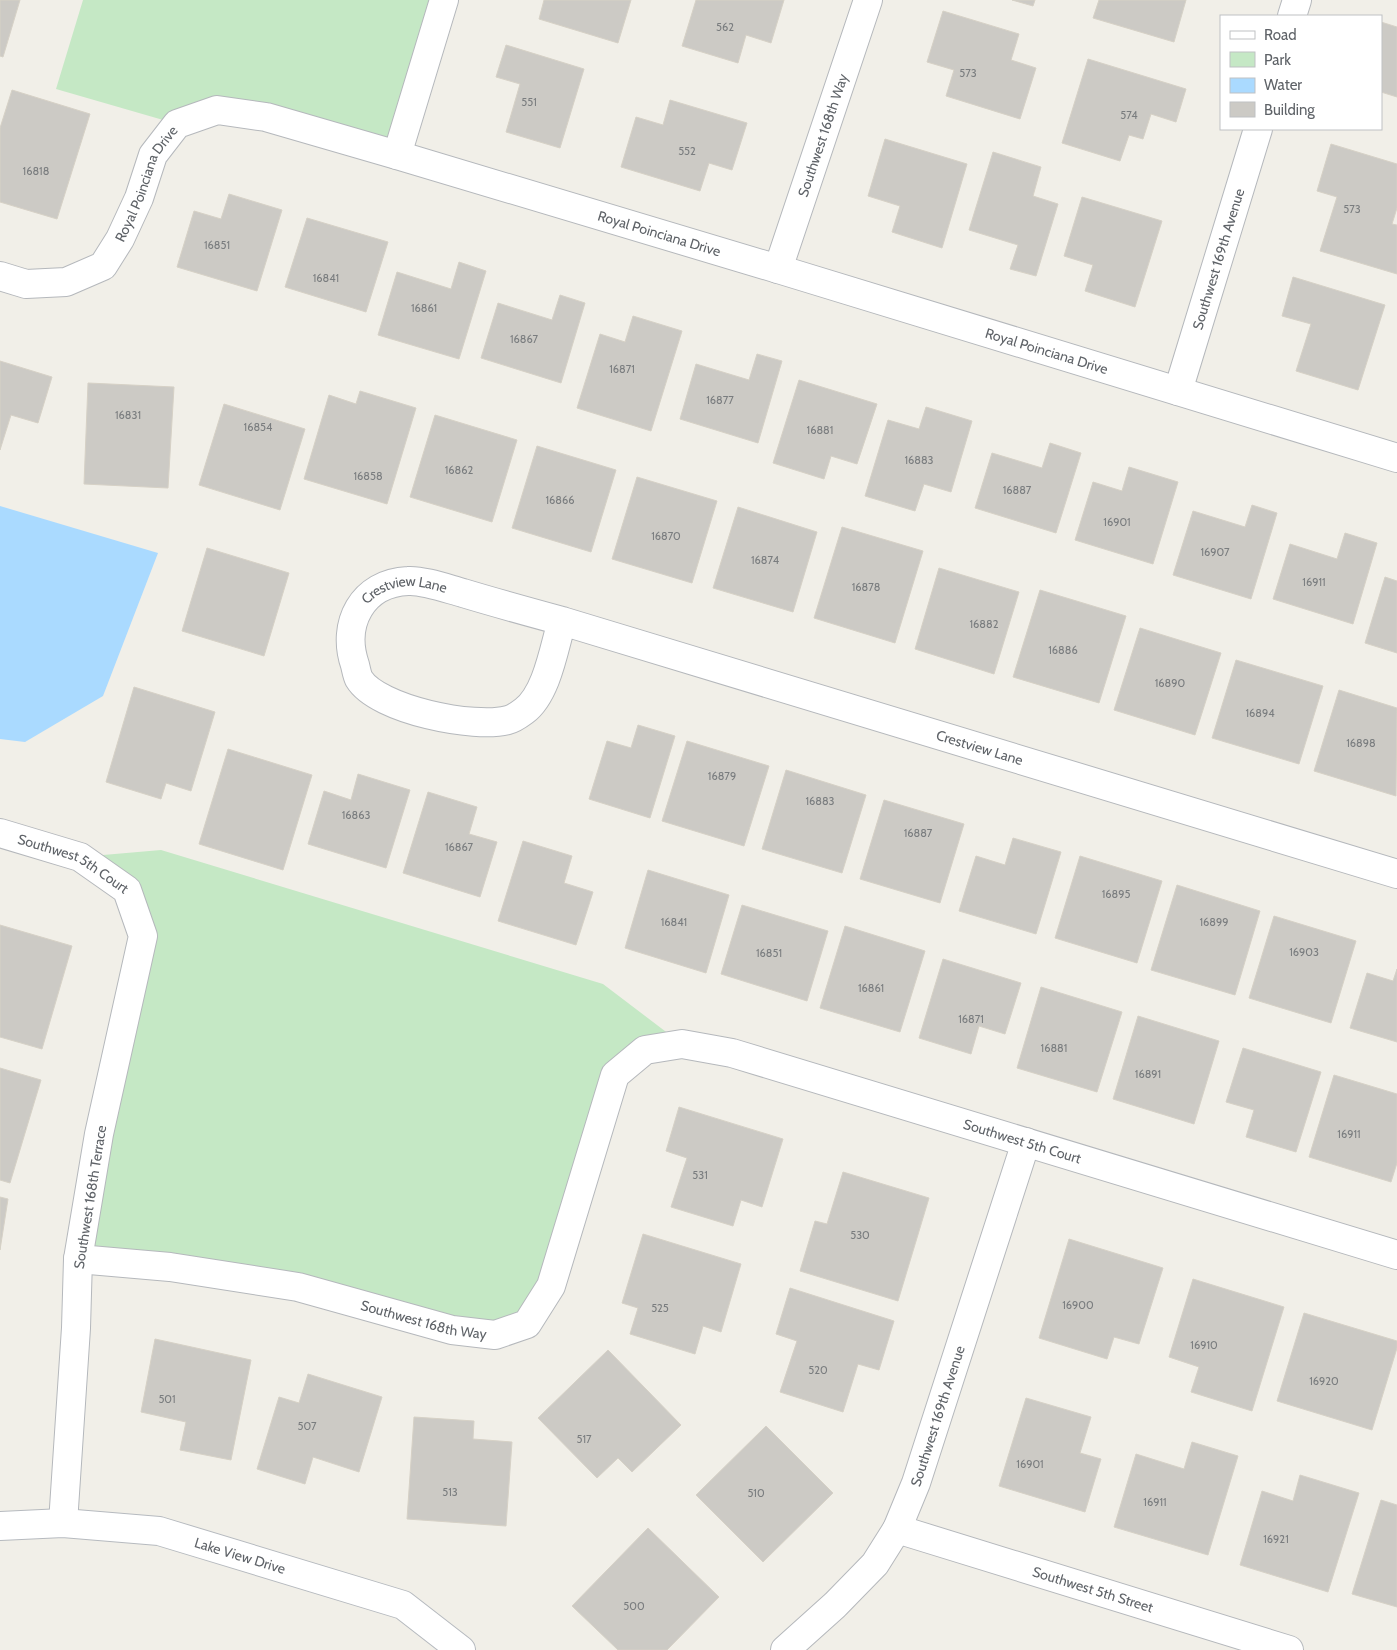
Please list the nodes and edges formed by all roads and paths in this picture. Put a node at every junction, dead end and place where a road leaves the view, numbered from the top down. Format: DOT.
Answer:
graph roads {
  1 [pos="444,0"];
  2 [pos="868,0"];
  3 [pos="1297,0"];
  4 [pos="1292,15"];
  5 [pos="1258,130"];
  6 [pos="397,155"];
  7 [pos="778,269"];
  8 [pos="0,276"];
  9 [pos="1178,391"];
  10 [pos="1397,458"];
  11 [pos="562,621"];
  12 [pos="0,833"];
  13 [pos="1397,874"];
  14 [pos="143,936"];
  15 [pos="645,1050"];
  16 [pos="1026,1142"];
  17 [pos="1397,1254"];
  18 [pos="78,1259"];
  19 [pos="63,1523"];
  20 [pos="0,1526"];
  21 [pos="897,1528"];
  22 [pos="461,1650"];
  23 [pos="785,1650"];
  24 [pos="1289,1650"];
  1 -- 6 [label="street"];
  2 -- 7 [label="street, Southwest 168th Way"];
  3 -- 4 [label="street"];
  5 -- 9 [label="street, Southwest 169th Avenue"];
  6 -- 7 [label="street, Royal Poinciana Drive"];
  6 -- 8 [label="street, Royal Poinciana Drive"];
  7 -- 9 [label="street, Royal Poinciana Drive"];
  9 -- 10 [label="street, Royal Poinciana Drive"];
  11 -- 11 [label="street, Crestview Lane"];
  11 -- 13 [label="street, Crestview Lane"];
  12 -- 14 [label="street, Southwest 5th Court"];
  14 -- 18 [label="street, Southwest 168th Terrace"];
  15 -- 16 [label="street, Southwest 5th Court"];
  15 -- 18 [label="street, Southwest 168th Way"];
  16 -- 17 [label="street, Southwest 5th Court"];
  16 -- 21 [label="street, Southwest 169th Avenue"];
  18 -- 19 [label="street, Southwest 168th Terrace"];
  19 -- 20 [label="street, Lake View Drive"];
  19 -- 22 [label="street, Lake View Drive"];
  21 -- 23 [label="street, Southwest 169th Avenue"];
  21 -- 24 [label="street, Southwest 5th Street"];
}
